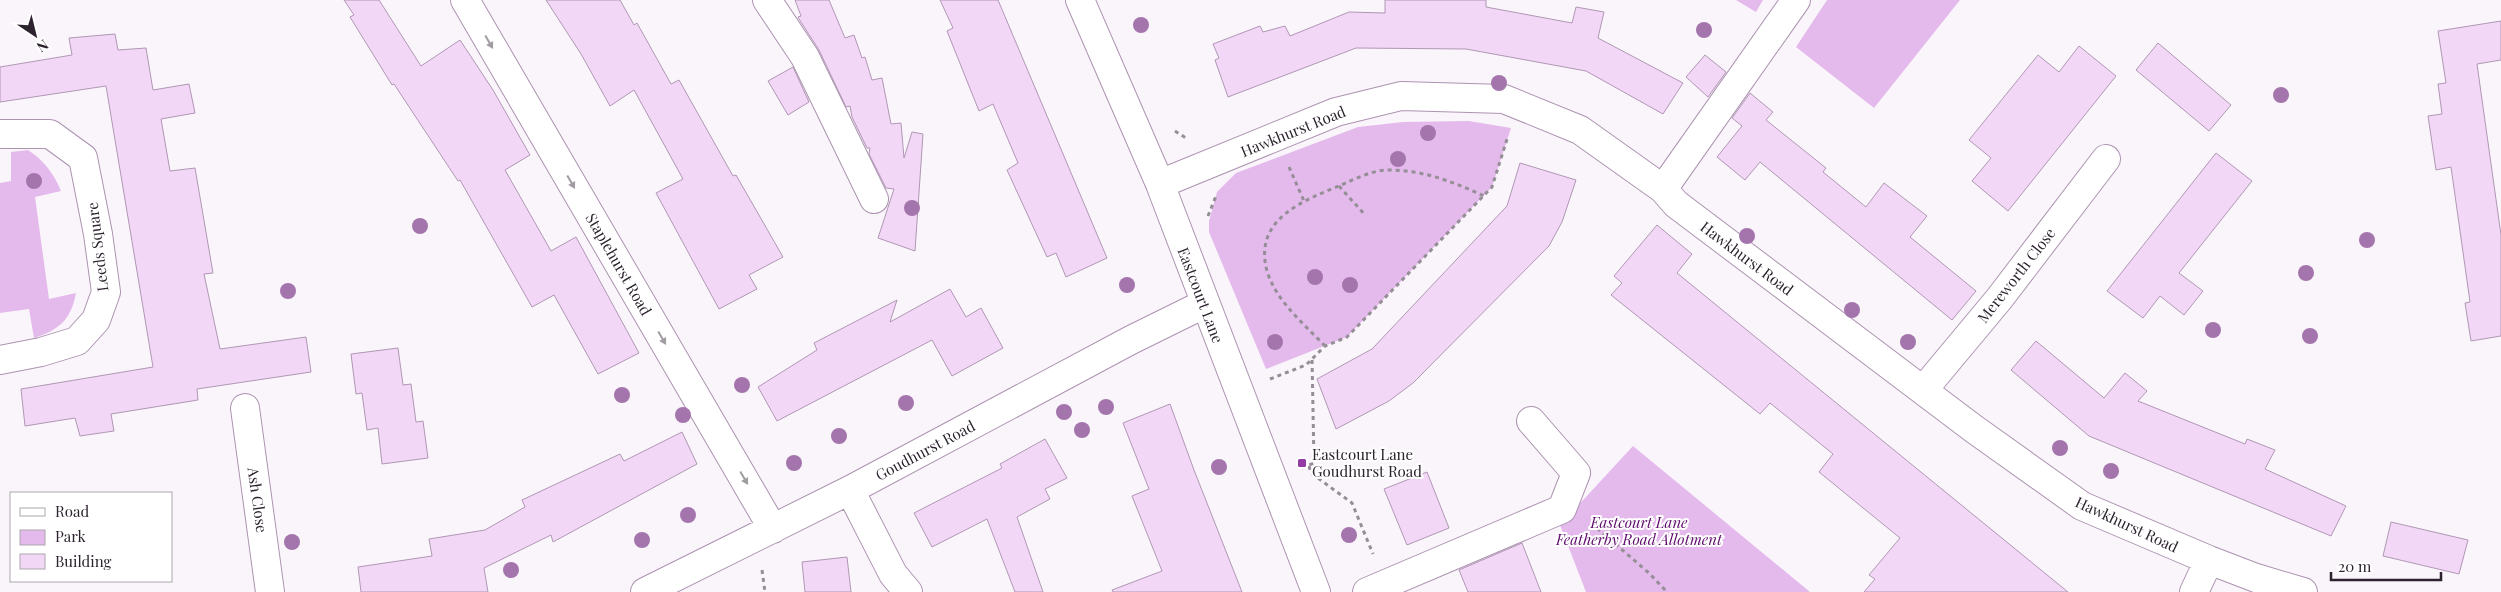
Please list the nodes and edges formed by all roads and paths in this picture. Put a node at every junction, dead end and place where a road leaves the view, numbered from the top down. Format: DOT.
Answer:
graph roads {
  1 [pos="465,0"];
  2 [pos="767,0"];
  3 [pos="1080,0"];
  4 [pos="1796,0"];
  5 [pos="1518,104"];
  6 [pos="0,134"];
  7 [pos="2106,159"];
  8 [pos="1286,162"];
  9 [pos="1160,184"];
  10 [pos="1339,186"];
  11 [pos="1663,189"];
  12 [pos="1218,192"];
  13 [pos="1484,196"];
  14 [pos="874,199"];
  15 [pos="1304,201"];
  16 [pos="1365,215"];
  17 [pos="1207,219"];
  18 [pos="1204,304"];
  19 [pos="1325,346"];
  20 [pos="1312,357"];
  21 [pos="0,360"];
  22 [pos="1269,380"];
  23 [pos="1924,389"];
  24 [pos="245,408"];
  25 [pos="1531,421"];
  26 [pos="1309,466"];
  27 [pos="1272,478"];
  28 [pos="850,490"];
  29 [pos="1562,509"];
  30 [pos="773,528"];
  31 [pos="2209,560"];
  32 [pos="1376,588"];
  33 [pos="270,592"];
  34 [pos="645,592"];
  35 [pos="908,592"];
  36 [pos="1316,592"];
  37 [pos="1667,592"];
  38 [pos="2194,592"];
  39 [pos="2303,592"];
  1 -- 30 [label="street, Staplehurst Road, one-way"];
  2 -- 14 [label="street"];
  3 -- 9 [label="street, Eastcourt Lane"];
  4 -- 11 [label="street"];
  5 -- 9 [label="street, Hawkhurst Road"];
  5 -- 11 [label="street, Hawkhurst Road"];
  5 -- 13 [label="path"];
  6 -- 21 [label="street, Leeds Square"];
  7 -- 23 [label="street, Mereworth Close"];
  8 -- 15 [label="path"];
  9 -- 18 [label="street, Eastcourt Lane"];
  10 -- 13 [label="path"];
  10 -- 15 [label="path"];
  10 -- 16 [label="path"];
  11 -- 23 [label="street, Hawkhurst Road"];
  12 -- 17 [label="path"];
  13 -- 19 [label="path"];
  15 -- 19 [label="path"];
  18 -- 27 [label="street, Eastcourt Lane"];
  18 -- 28 [label="street, Goudhurst Road"];
  19 -- 20 [label="path"];
  20 -- 22 [label="path"];
  20 -- 26 [label="path"];
  23 -- 31 [label="street, Hawkhurst Road"];
  24 -- 33 [label="street, Ash Close"];
  25 -- 29 [label="street"];
  26 -- 27 [label="path"];
  26 -- 32 [label="path"];
  27 -- 36 [label="street, Eastcourt Lane"];
  28 -- 30 [label="street, Goudhurst Road"];
  28 -- 35 [label="street"];
  29 -- 32 [label="street"];
  29 -- 37 [label="path"];
  30 -- 34 [label="street, Goudhurst Road"];
  31 -- 38 [label="street"];
  31 -- 39 [label="street, Hawkhurst Road"];
}
